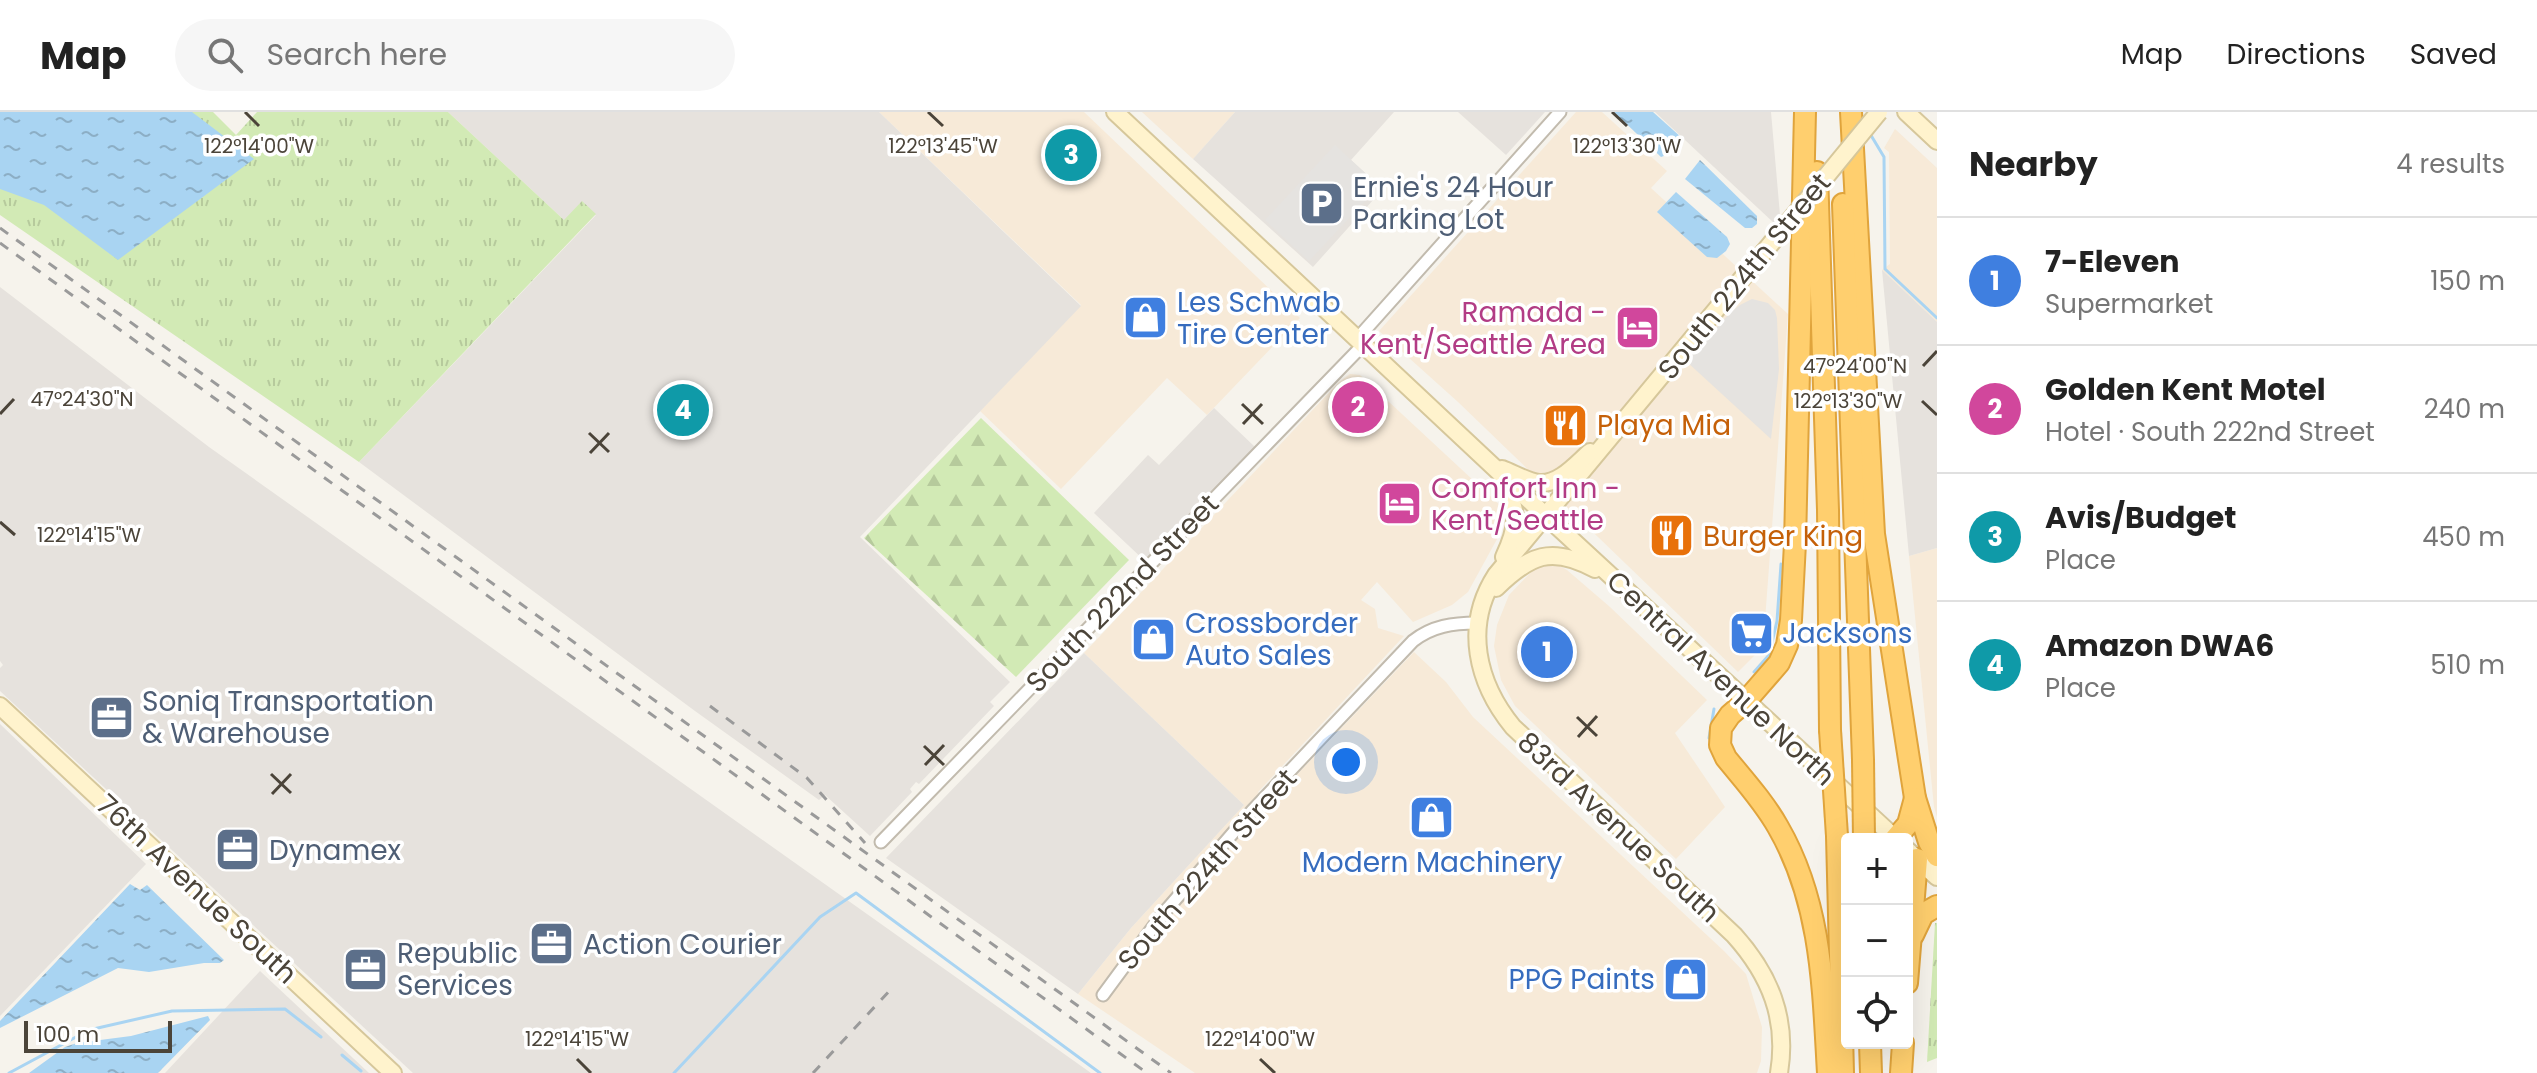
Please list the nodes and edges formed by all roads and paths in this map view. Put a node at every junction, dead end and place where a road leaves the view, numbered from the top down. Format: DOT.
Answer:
graph roads {
  1 [pos="1115,112"];
  2 [pos="1560,112"];
  3 [pos="1805,112"];
  4 [pos="1812,112"];
  5 [pos="1837,112"];
  6 [pos="1851,112"];
  7 [pos="1879,112"];
  8 [pos="1906,112"];
  9 [pos="1937,141"];
  10 [pos="1360,342"];
  11 [pos="1617,430"];
  12 [pos="1493,466"];
  13 [pos="1546,516"];
  14 [pos="1496,575"];
  15 [pos="1614,579"];
  16 [pos="1484,598"];
  17 [pos="1477,623"];
  18 [pos="1746,701"];
  19 [pos="0,706"];
  20 [pos="1915,798"];
  21 [pos="1864,833"];
  22 [pos="1889,833"];
  23 [pos="1900,833"];
  24 [pos="881,842"];
  25 [pos="1920,855"];
  26 [pos="1937,877"];
  27 [pos="1937,906"];
  28 [pos="1913,917"];
  29 [pos="1913,936"];
  30 [pos="1103,995"];
  31 [pos="1870,1049"];
  32 [pos="1903,1049"];
  33 [pos="393,1073"];
  34 [pos="1779,1073"];
  35 [pos="1828,1073"];
  36 [pos="1843,1073"];
  37 [pos="1871,1073"];
  38 [pos="1901,1073"];
  1 -- 10 [label="main road, Central Avenue North"];
  2 -- 10 [label="street, South 222nd Street"];
  3 -- 18 [label="highway"];
  4 -- 36 [label="highway, bridge"];
  5 -- 21 [label="highway, bridge"];
  6 -- 20 [label="highway"];
  7 -- 11 [label="main road, South 224th Street, bridge"];
  8 -- 9 [label="main road"];
  10 -- 12 [label="main road, Central Avenue North"];
  10 -- 24 [label="street, South 222nd Street"];
  11 -- 12 [label="main road"];
  11 -- 13 [label="main road, South 224th Street"];
  12 -- 13 [label="main road, Central Avenue North"];
  12 -- 14 [label="main road"];
  13 -- 14 [label="main road, South 224th Street"];
  13 -- 15 [label="main road, Central Avenue North"];
  14 -- 16 [label="main road, South 224th Street"];
  15 -- 16 [label="main road"];
  15 -- 18 [label="main road, Central Avenue North"];
  16 -- 17 [label="main road, South 224th Street"];
  17 -- 30 [label="street, South 224th Street"];
  17 -- 34 [label="main road, 83rd Avenue South"];
  18 -- 22 [label="main road, Central Avenue North"];
  18 -- 35 [label="highway"];
  19 -- 33 [label="main road, 76th Avenue South"];
  20 -- 23 [label="highway"];
  20 -- 25 [label="highway"];
  25 -- 26 [label="main road"];
  25 -- 28 [label="highway"];
  27 -- 29 [label="highway"];
  31 -- 37 [label="highway"];
  32 -- 38 [label="highway"];
}
